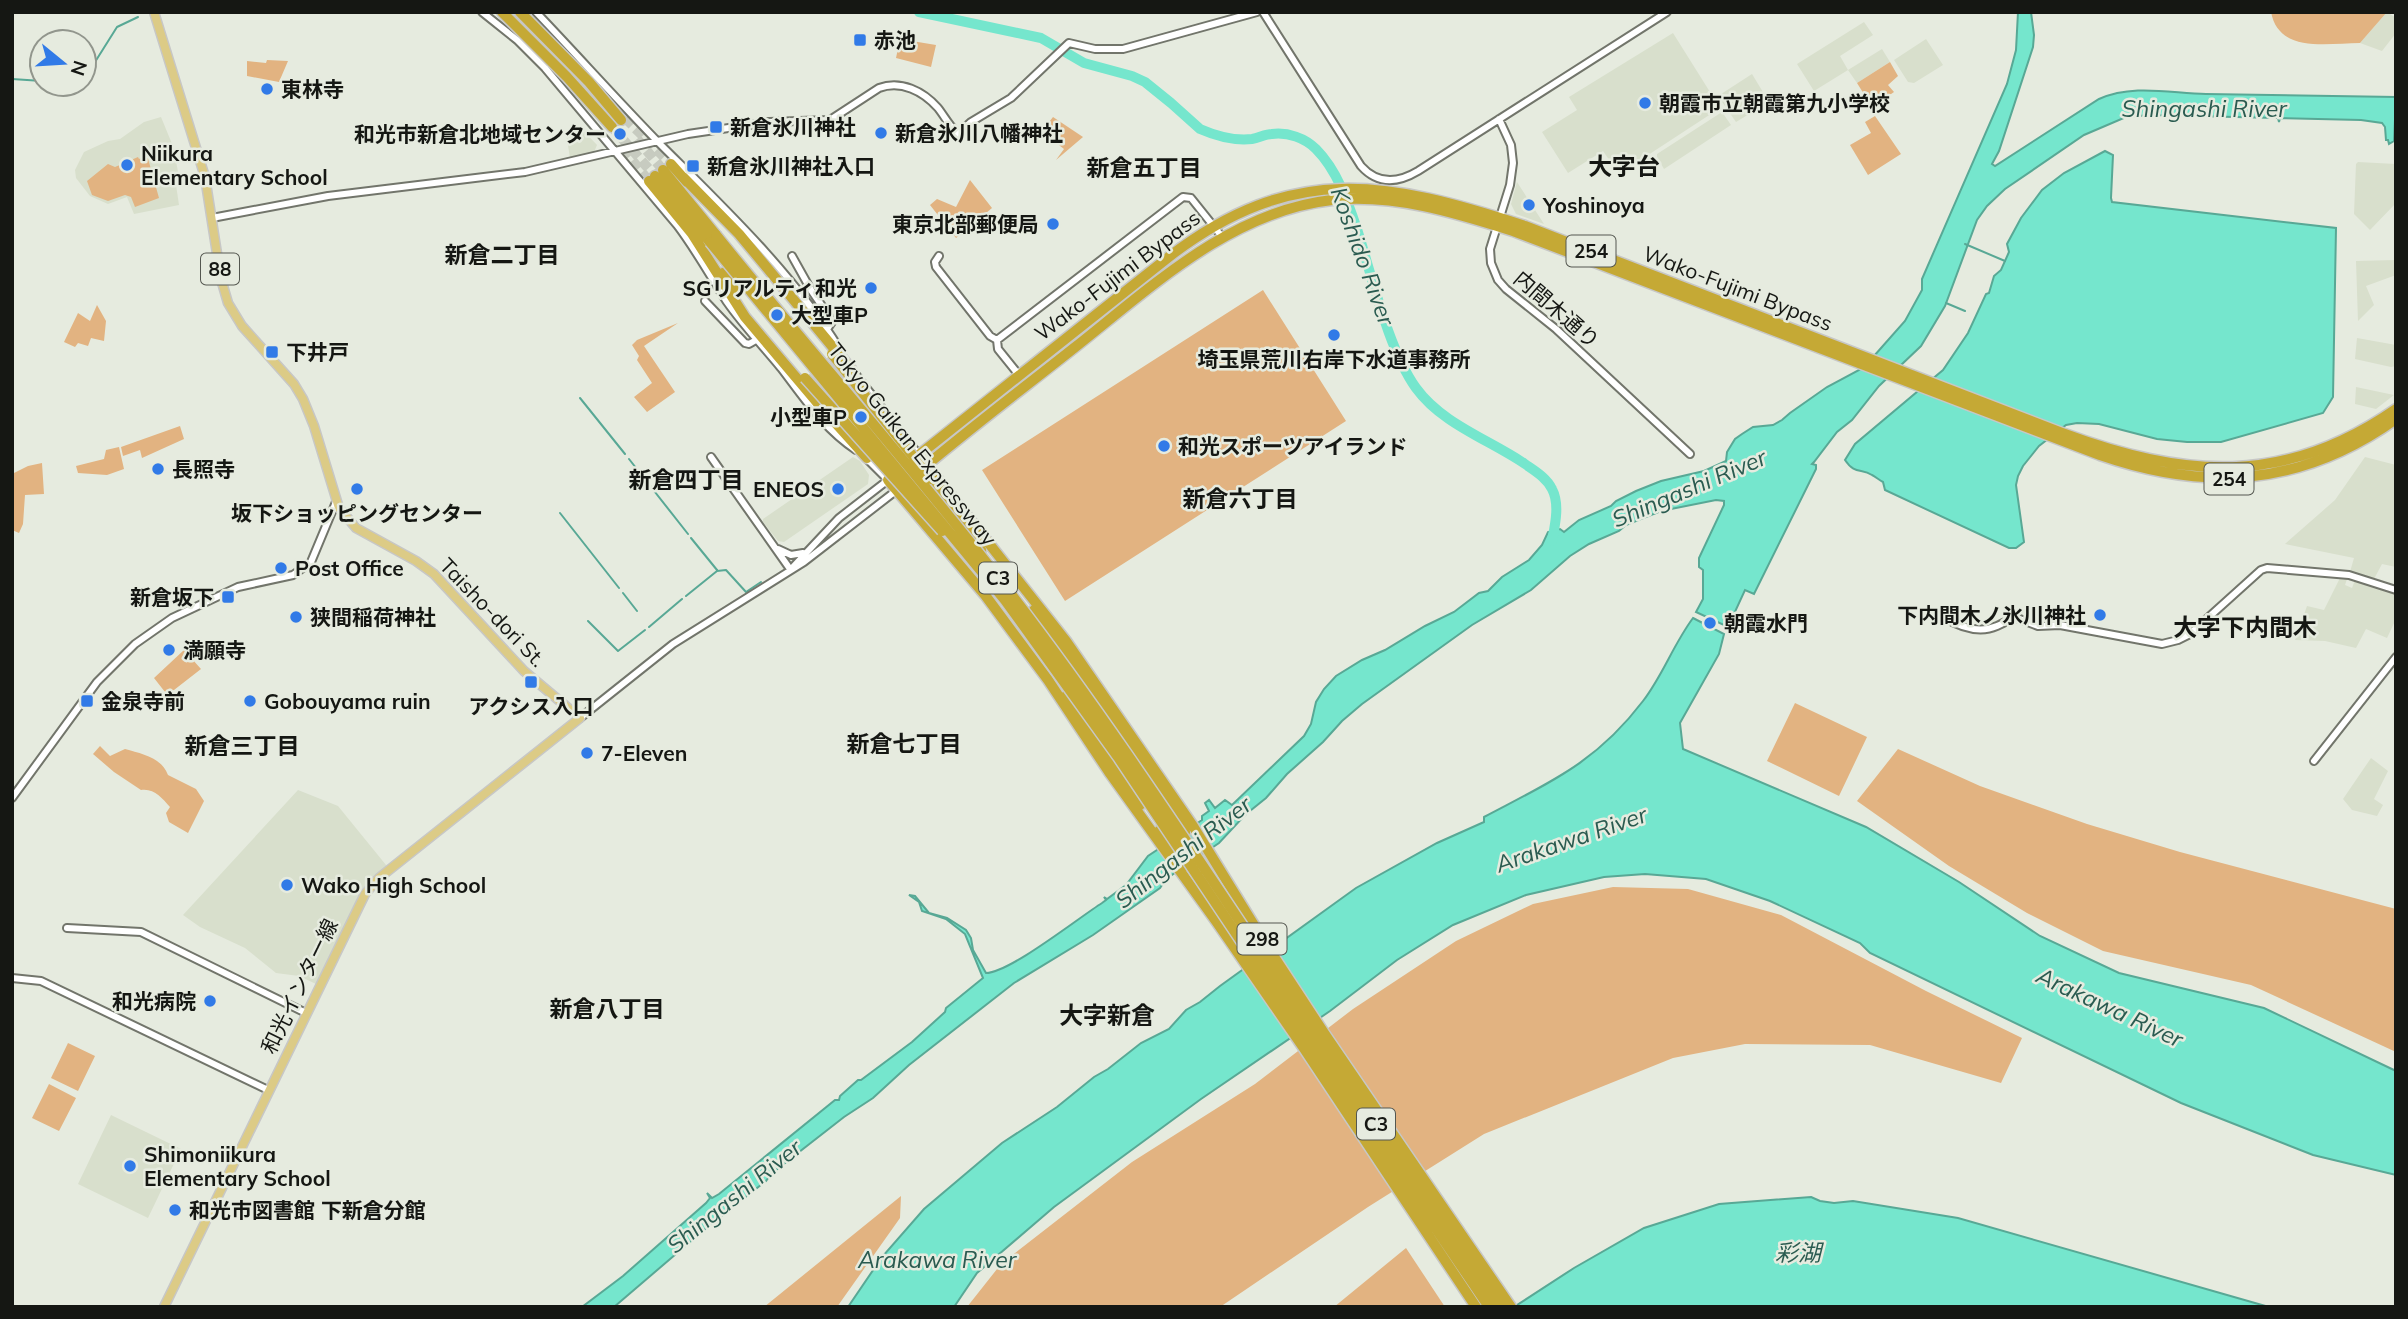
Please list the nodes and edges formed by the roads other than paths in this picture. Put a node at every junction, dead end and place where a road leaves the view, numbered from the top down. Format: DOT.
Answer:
graph roads {
  1 [pos="154,12"];
  2 [pos="482,12"];
  3 [pos="502,12"];
  4 [pos="520,12"];
  5 [pos="536,12"];
  6 [pos="1257,12"];
  7 [pos="1263,12"];
  8 [pos="1667,12"];
  9 [pos="623,119"];
  10 [pos="1499,119"];
  11 [pos="610,128"];
  12 [pos="657,141"];
  13 [pos="615,151"];
  14 [pos="659,173"];
  15 [pos="212,218"];
  16 [pos="1498,222"];
  17 [pos="1213,226"];
  18 [pos="691,232"];
  19 [pos="1223,238"];
  20 [pos="713,239"];
  21 [pos="792,256"];
  22 [pos="939,256"];
  23 [pos="735,289"];
  24 [pos="705,301"];
  25 [pos="827,329"];
  26 [pos="756,340"];
  27 [pos="997,340"];
  28 [pos="831,354"];
  29 [pos="851,369"];
  30 [pos="1019,375"];
  31 [pos="805,378"];
  32 [pos="2396,409"];
  33 [pos="2396,419"];
  34 [pos="2058,435"];
  35 [pos="1689,452"];
  36 [pos="712,457"];
  37 [pos="867,458"];
  38 [pos="915,458"];
  39 [pos="927,465"];
  40 [pos="913,476"];
  41 [pos="888,480"];
  42 [pos="897,490"];
  43 [pos="950,494"];
  44 [pos="336,502"];
  45 [pos="944,543"];
  46 [pos="776,548"];
  47 [pos="808,551"];
  48 [pos="792,568"];
  49 [pos="989,579"];
  50 [pos="2396,590"];
  51 [pos="985,594"];
  52 [pos="1012,595"];
  53 [pos="1943,617"];
  54 [pos="2396,657"];
  55 [pos="580,718"];
  56 [pos="2314,761"];
  57 [pos="12,798"];
  58 [pos="1221,902"];
  59 [pos="67,928"];
  60 [pos="12,978"];
  61 [pos="306,1013"];
  62 [pos="268,1090"];
  63 [pos="164,1307"];
  64 [pos="1476,1307"];
  65 [pos="1489,1307"];
  66 [pos="1499,1307"];
  67 [pos="1511,1307"];
  1 -- 15 [label="main road, Taisho-dori St. / 88"];
  2 -- 13 [label="street"];
  3 -- 11 [label="highway"];
  4 -- 9 [label="highway"];
  5 -- 12 [label="street"];
  6 -- 12 [label="street"];
  7 -- 10 [label="street"];
  8 -- 10 [label="street"];
  10 -- 16 [label="street, 内間木通り"];
  12 -- 13 [label="street"];
  12 -- 25 [label="street"];
  13 -- 15 [label="street"];
  13 -- 26 [label="street"];
  14 -- 18 [label="highway"];
  14 -- 20 [label="highway, Tokyo Gaikan Expressway / C3"];
  14 -- 29 [label="highway"];
  15 -- 44 [label="main road, Taisho-dori St. / 88"];
  16 -- 17 [label="highway, Wako-Fujimi Bypass / 254"];
  16 -- 19 [label="highway, Wako-Fujimi Bypass / 254"];
  16 -- 34 [label="highway, Wako-Fujimi Bypass / 254"];
  16 -- 35 [label="street, 内間木通り"];
  17 -- 19 [label="street"];
  17 -- 27 [label="street"];
  17 -- 30 [label="highway, Wako-Fujimi Bypass / 254"];
  18 -- 23 [label="highway"];
  18 -- 37 [label="highway"];
  19 -- 39 [label="highway, Wako-Fujimi Bypass / 254"];
  20 -- 49 [label="highway, Tokyo Gaikan Expressway / C3, bridge"];
  20 -- 52 [label="highway, Tokyo Gaikan Expressway / C3, bridge"];
  21 -- 25 [label="street"];
  22 -- 27 [label="street"];
  24 -- 26 [label="street"];
  25 -- 29 [label="street"];
  26 -- 37 [label="street"];
  27 -- 30 [label="street"];
  28 -- 52 [label="highway, bridge"];
  29 -- 38 [label="street"];
  30 -- 38 [label="highway, Wako-Fujimi Bypass / 254"];
  31 -- 49 [label="highway, bridge"];
  32 -- 34 [label="highway, Wako-Fujimi Bypass / 254"];
  33 -- 34 [label="highway, Wako-Fujimi Bypass / 254"];
  36 -- 46 [label="street"];
  37 -- 41 [label="street"];
  38 -- 39 [label="highway, 298"];
  38 -- 40 [label="highway"];
  38 -- 41 [label="highway, Wako-Fujimi Bypass / 254"];
  39 -- 40 [label="highway, Wako-Fujimi Bypass / 254"];
  39 -- 43 [label="highway, 298"];
  40 -- 42 [label="highway, Wako-Fujimi Bypass / 254"];
  40 -- 45 [label="highway"];
  41 -- 42 [label="highway, 298"];
  41 -- 47 [label="street"];
  42 -- 45 [label="highway, 298"];
  42 -- 48 [label="street"];
  43 -- 58 [label="highway, bridge"];
  43 -- 67 [label="highway, 298"];
  44 -- 55 [label="main road, Taisho-dori St. / 88"];
  44 -- 57 [label="street"];
  45 -- 51 [label="highway, 298"];
  46 -- 47 [label="street"];
  46 -- 48 [label="street"];
  47 -- 48 [label="street"];
  48 -- 55 [label="street"];
  49 -- 58 [label="highway, Tokyo Gaikan Expressway / C3, bridge"];
  50 -- 53 [label="street"];
  51 -- 58 [label="highway, bridge"];
  51 -- 64 [label="highway, 298"];
  52 -- 58 [label="highway, Tokyo Gaikan Expressway / C3, bridge"];
  54 -- 56 [label="street"];
  55 -- 61 [label="main road, 和光インター線"];
  58 -- 65 [label="highway, Tokyo Gaikan Expressway / C3, bridge"];
  58 -- 66 [label="highway, Tokyo Gaikan Expressway / C3, bridge"];
  59 -- 61 [label="street"];
  60 -- 62 [label="street"];
  61 -- 62 [label="main road, 和光インター線"];
  62 -- 63 [label="main road, 和光インター線"];
}
